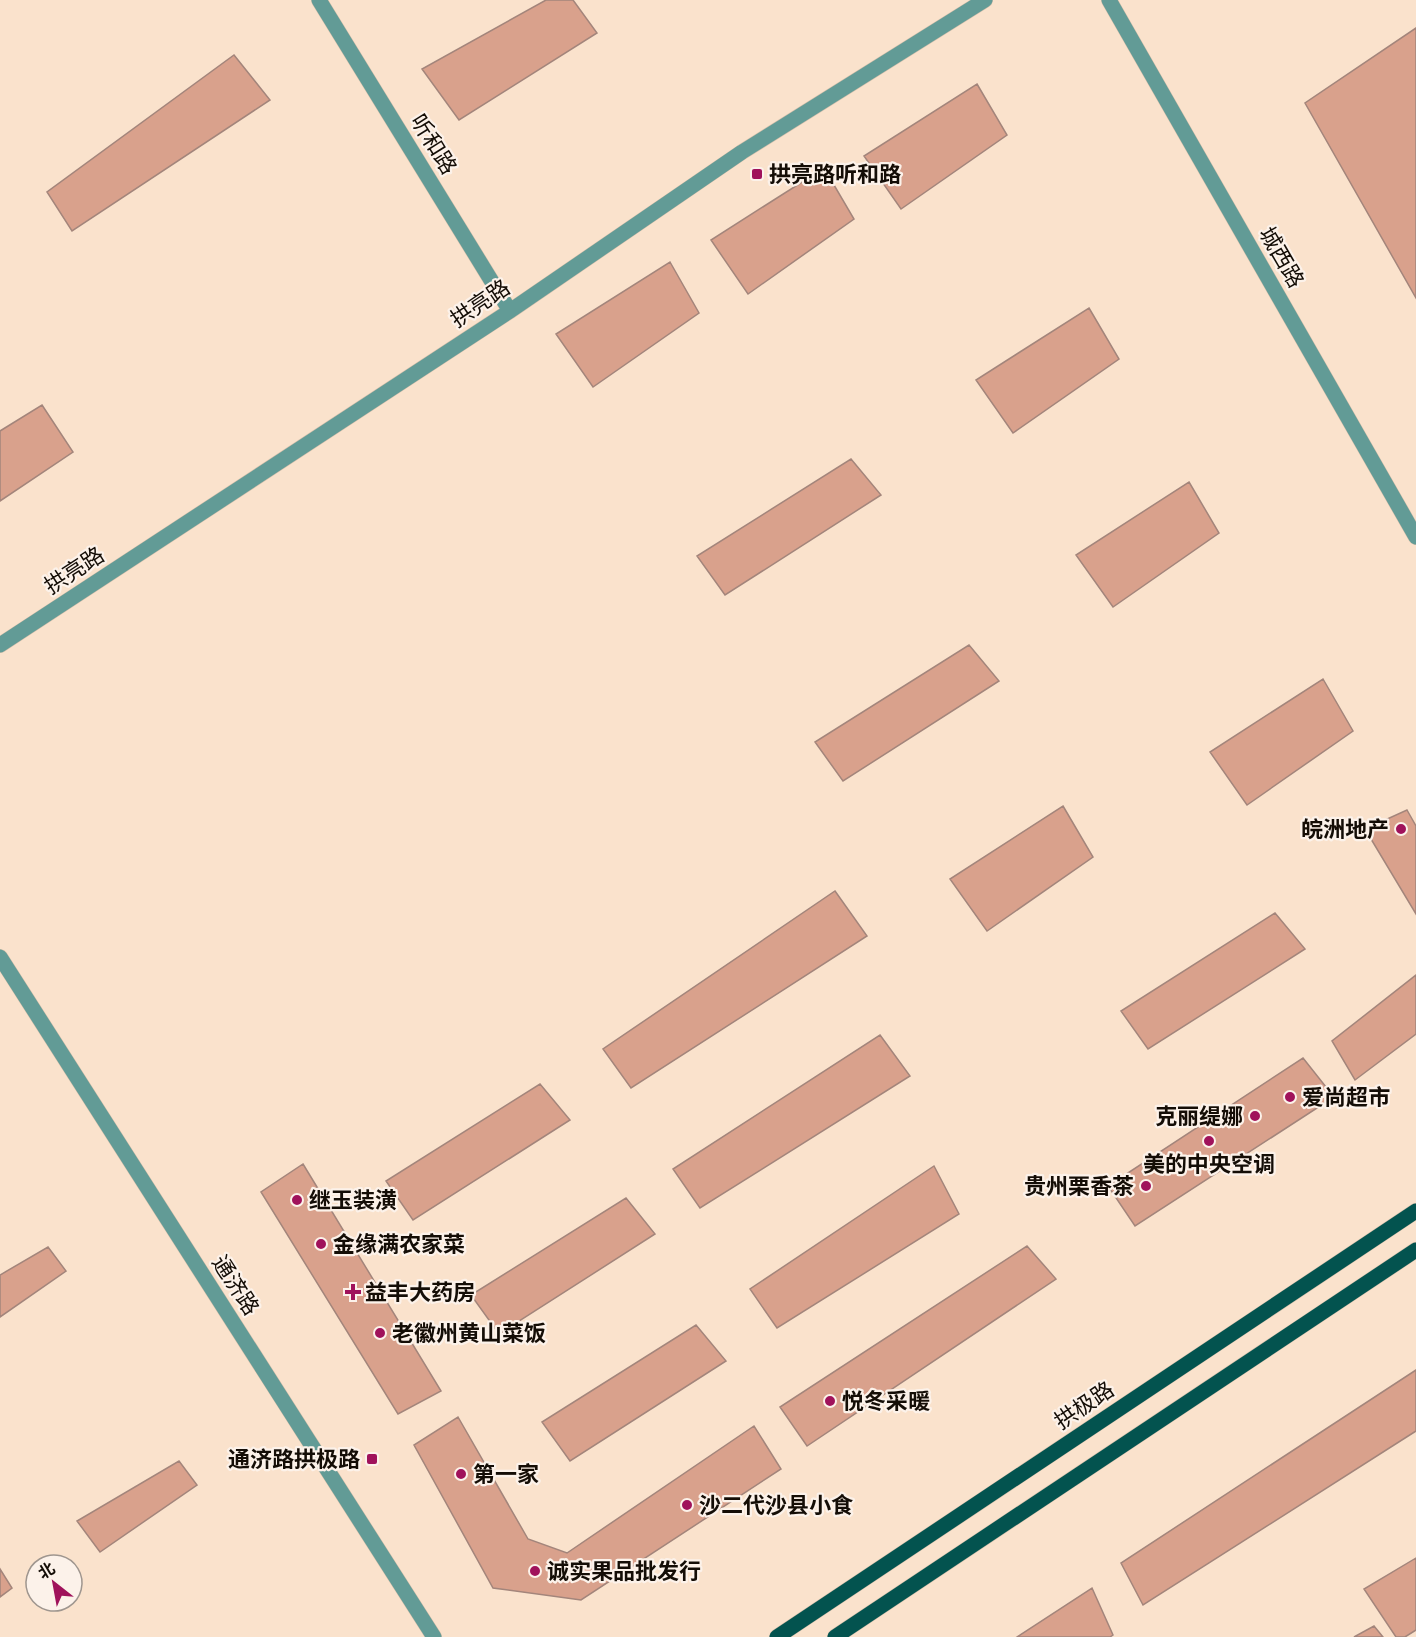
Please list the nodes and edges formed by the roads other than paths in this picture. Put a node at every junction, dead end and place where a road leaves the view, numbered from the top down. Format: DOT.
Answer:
graph roads {
  1 [pos="319,0"];
  2 [pos="985,0"];
  3 [pos="1109,0"];
  4 [pos="510,311"];
  5 [pos="1416,537"];
  6 [pos="0,645"];
  7 [pos="0,957"];
  8 [pos="1416,1211"];
  9 [pos="1416,1250"];
  10 [pos="434,1637"];
  11 [pos="777,1637"];
  12 [pos="835,1637"];
  1 -- 4 [label="street, 听和路"];
  2 -- 4 [label="street, 拱亮路"];
  3 -- 5 [label="street, 城西路"];
  4 -- 6 [label="street, 拱亮路"];
  7 -- 10 [label="street, 通济路"];
  8 -- 11 [label="main road, 拱极路"];
  9 -- 12 [label="main road"];
}
